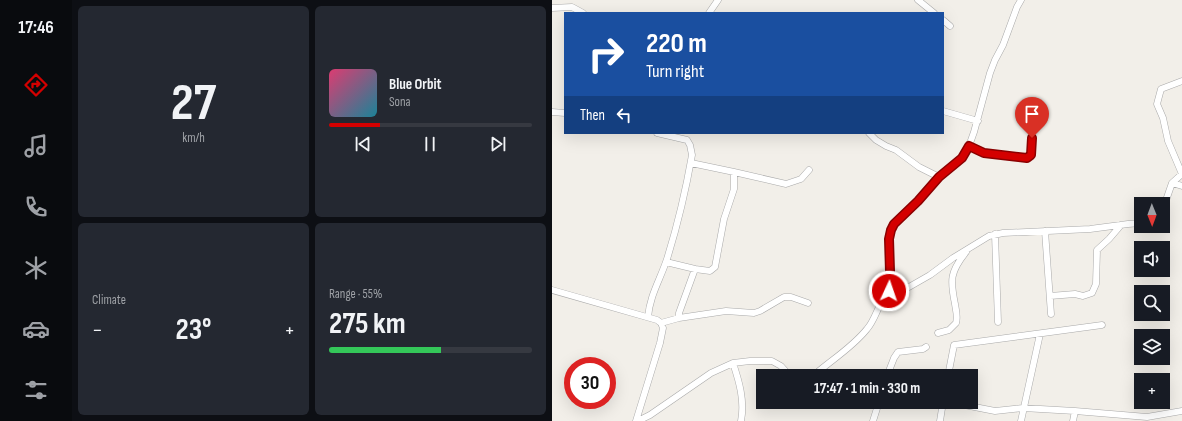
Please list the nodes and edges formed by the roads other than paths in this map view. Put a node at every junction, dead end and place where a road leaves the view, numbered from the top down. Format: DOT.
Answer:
graph roads {
  1 [pos="718,0"];
  2 [pos="918,0"];
  3 [pos="1021,0"];
  4 [pos="552,8"];
  5 [pos="581,12"];
  6 [pos="710,12"];
  7 [pos="933,12"];
  8 [pos="944,21"];
  9 [pos="950,26"];
  10 [pos="1182,82"];
  11 [pos="944,111"];
  12 [pos="552,112"];
  13 [pos="564,113"];
  14 [pos="978,121"];
  15 [pos="667,134"];
  16 [pos="870,134"];
  17 [pos="688,136"];
  18 [pos="1032,138"];
  19 [pos="969,146"];
  20 [pos="691,163"];
  21 [pos="809,170"];
  22 [pos="734,172"];
  23 [pos="1182,174"];
  24 [pos="939,177"];
  25 [pos="1172,184"];
  26 [pos="1182,186"];
  27 [pos="1167,197"];
  28 [pos="1134,224"];
  29 [pos="1121,225"];
  30 [pos="1045,231"];
  31 [pos="995,234"];
  32 [pos="968,249"];
  33 [pos="666,262"];
  34 [pos="695,269"];
  35 [pos="552,290"];
  36 [pos="889,291"];
  37 [pos="1050,296"];
  38 [pos="808,303"];
  39 [pos="1051,314"];
  40 [pos="648,317"];
  41 [pos="679,318"];
  42 [pos="998,322"];
  43 [pos="662,323"];
  44 [pos="1102,325"];
  45 [pos="938,333"];
  46 [pos="1040,334"];
  47 [pos="926,347"];
  48 [pos="733,363"];
  49 [pos="784,369"];
  50 [pos="821,369"];
  51 [pos="890,369"];
  52 [pos="949,369"];
  53 [pos="978,408"];
  54 [pos="1023,408"];
  55 [pos="877,409"];
  56 [pos="942,409"];
  57 [pos="1075,411"];
  58 [pos="1182,411"];
  59 [pos="1126,418"];
  60 [pos="637,421"];
  61 [pos="741,421"];
  62 [pos="873,421"];
  63 [pos="940,421"];
  64 [pos="1021,421"];
  65 [pos="1073,421"];
  1 -- 6 [label="street"];
  2 -- 7 [label="street"];
  3 -- 14 [label="street"];
  4 -- 5 [label="street"];
  8 -- 9 [label="street"];
  10 -- 23 [label="street"];
  11 -- 14 [label="street"];
  12 -- 13 [label="street"];
  14 -- 19 [label="street"];
  15 -- 17 [label="street"];
  16 -- 24 [label="street"];
  17 -- 20 [label="street"];
  18 -- 19 [label="street"];
  19 -- 24 [label="street"];
  20 -- 22 [label="street"];
  20 -- 33 [label="street"];
  21 -- 22 [label="street"];
  22 -- 34 [label="street"];
  23 -- 25 [label="street"];
  24 -- 36 [label="street"];
  25 -- 26 [label="street"];
  25 -- 27 [label="street"];
  28 -- 29 [label="street"];
  29 -- 30 [label="street"];
  29 -- 37 [label="street"];
  30 -- 31 [label="street"];
  30 -- 37 [label="street"];
  31 -- 32 [label="street"];
  31 -- 42 [label="street"];
  32 -- 36 [label="street"];
  32 -- 45 [label="street"];
  33 -- 34 [label="street"];
  33 -- 40 [label="street"];
  34 -- 41 [label="street"];
  35 -- 40 [label="street"];
  36 -- 50 [label="street"];
  37 -- 39 [label="street"];
  38 -- 41 [label="street"];
  40 -- 43 [label="street"];
  41 -- 43 [label="street"];
  43 -- 60 [label="street"];
  44 -- 46 [label="street"];
  46 -- 52 [label="street"];
  46 -- 54 [label="street"];
  47 -- 51 [label="street"];
  48 -- 49 [label="street"];
  48 -- 60 [label="street"];
  48 -- 61 [label="street"];
  53 -- 54 [label="street"];
  54 -- 57 [label="street"];
  54 -- 64 [label="street"];
  55 -- 62 [label="street"];
  56 -- 63 [label="street"];
  57 -- 59 [label="street"];
  57 -- 65 [label="street"];
  58 -- 59 [label="street"];
}
